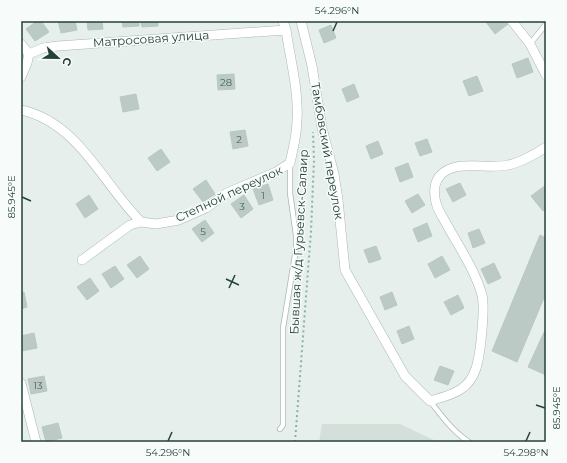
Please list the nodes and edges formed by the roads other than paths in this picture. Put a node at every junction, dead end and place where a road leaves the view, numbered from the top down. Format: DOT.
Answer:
graph roads {
  1 [pos="301,21"];
  2 [pos="512,21"];
  3 [pos="546,24"];
  4 [pos="285,26"];
  5 [pos="21,44"];
  6 [pos="530,44"];
  7 [pos="29,54"];
  8 [pos="546,75"];
  9 [pos="21,77"];
  10 [pos="21,110"];
  11 [pos="546,147"];
  12 [pos="290,163"];
  13 [pos="141,222"];
  14 [pos="82,260"];
  15 [pos="21,383"];
  16 [pos="430,401"];
  17 [pos="280,429"];
  18 [pos="36,442"];
  19 [pos="470,442"];
  1 -- 16 [label="street, Тамбовский переулок"];
  2 -- 6 [label="street"];
  3 -- 6 [label="lane"];
  4 -- 7 [label="street, Матросовая улица"];
  4 -- 12 [label="street"];
  5 -- 7 [label="street"];
  6 -- 8 [label="street"];
  7 -- 9 [label="street"];
  10 -- 13 [label="street"];
  11 -- 16 [label="street"];
  12 -- 13 [label="street, Степной переулок"];
  12 -- 17 [label="lane"];
  13 -- 14 [label="street, Степной переулок"];
  15 -- 18 [label="street"];
  16 -- 19 [label="lane"];
}
